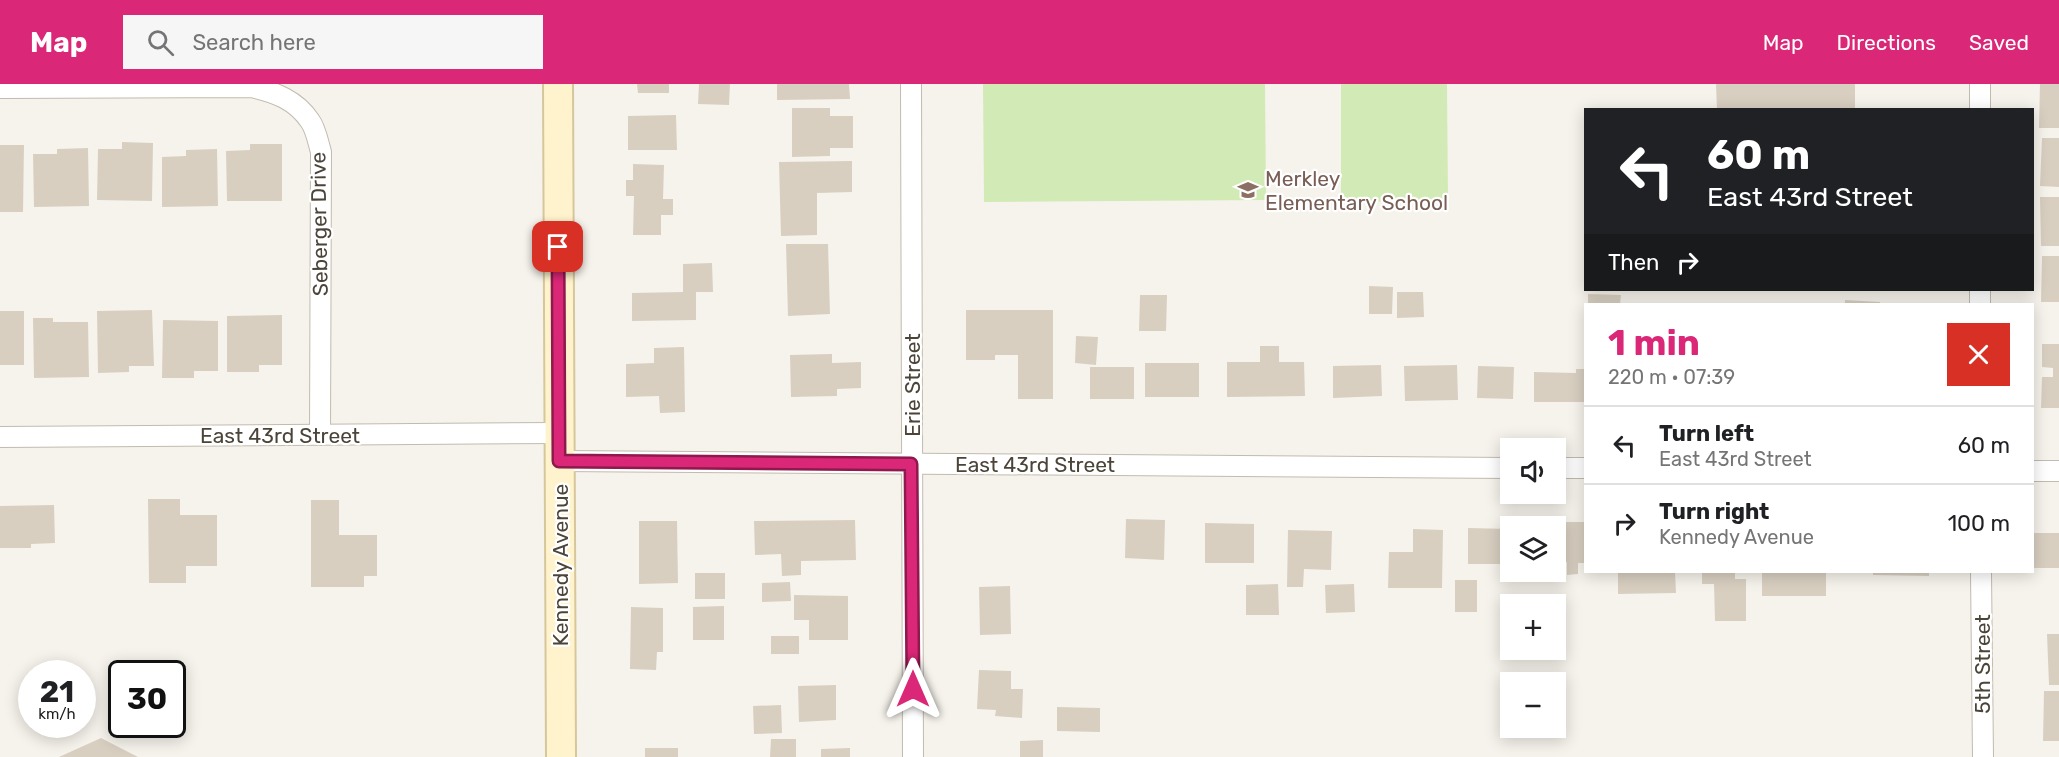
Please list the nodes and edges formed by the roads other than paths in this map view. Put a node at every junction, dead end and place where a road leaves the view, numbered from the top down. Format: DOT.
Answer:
graph roads {
  1 [pos="558,84"];
  2 [pos="911,84"];
  3 [pos="1980,84"];
  4 [pos="0,88"];
  5 [pos="1980,108"];
  6 [pos="320,435"];
  7 [pos="0,437"];
  8 [pos="559,447"];
  9 [pos="911,464"];
  10 [pos="1500,468"];
  11 [pos="1566,468"];
  12 [pos="1584,468"];
  13 [pos="2034,471"];
  14 [pos="2059,471"];
  15 [pos="1981,573"];
  16 [pos="561,757"];
  17 [pos="913,757"];
  18 [pos="1983,757"];
  1 -- 8 [label="street, Kennedy Avenue"];
  2 -- 9 [label="street, Erie Street"];
  3 -- 5 [label="street"];
  4 -- 6 [label="street, Seberger Drive"];
  6 -- 7 [label="street, East 43rd Street"];
  6 -- 8 [label="street, East 43rd Street"];
  8 -- 9 [label="street, East 43rd Street"];
  8 -- 16 [label="street, Kennedy Avenue"];
  9 -- 10 [label="street, East 43rd Street"];
  9 -- 17 [label="street, Erie Street"];
  11 -- 12 [label="street"];
  13 -- 14 [label="street"];
  15 -- 18 [label="street, 5th Street"];
}
